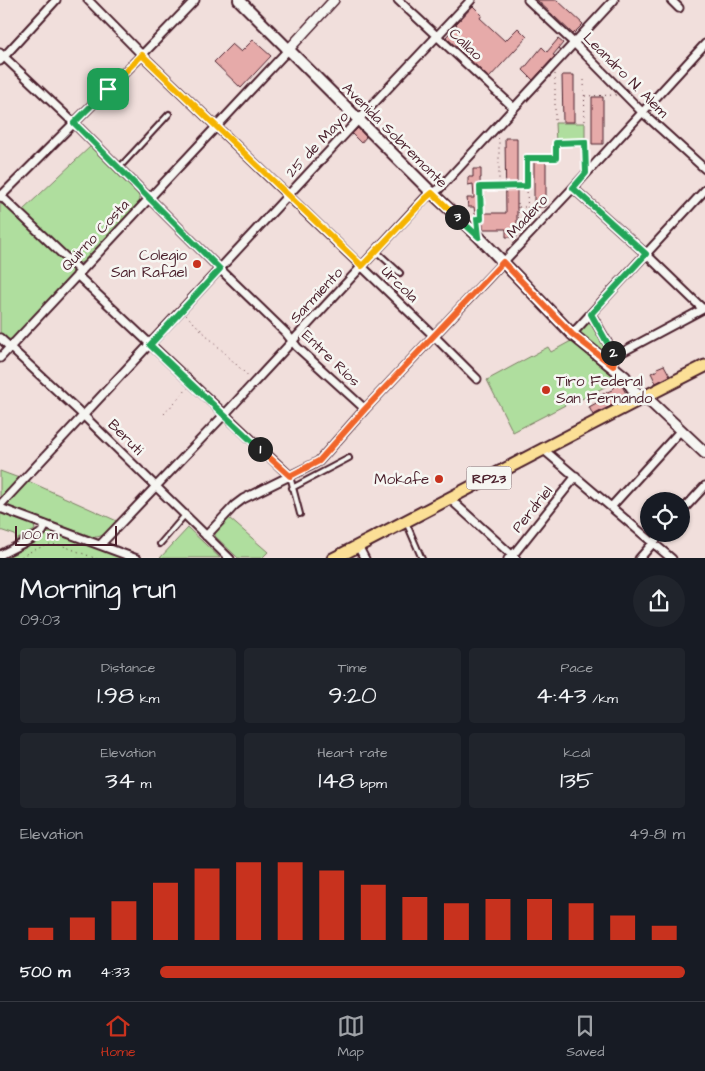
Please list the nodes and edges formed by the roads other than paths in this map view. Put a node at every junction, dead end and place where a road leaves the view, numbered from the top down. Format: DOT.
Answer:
graph roads {
  1 [pos="56,0"];
  2 [pos="88,0"];
  3 [pos="195,0"];
  4 [pos="240,0"];
  5 [pos="334,0"];
  6 [pos="398,0"];
  7 [pos="471,0"];
  8 [pos="528,0"];
  9 [pos="614,0"];
  10 [pos="671,0"];
  11 [pos="679,8"];
  12 [pos="437,36"];
  13 [pos="574,43"];
  14 [pos="705,44"];
  15 [pos="289,49"];
  16 [pos="142,55"];
  17 [pos="1,57"];
  18 [pos="514,108"];
  19 [pos="642,112"];
  20 [pos="169,114"];
  21 [pos="359,119"];
  22 [pos="74,123"];
  23 [pos="216,126"];
  24 [pos="119,168"];
  25 [pos="705,169"];
  26 [pos="573,188"];
  27 [pos="705,190"];
  28 [pos="432,193"];
  29 [pos="0,196"];
  30 [pos="289,196"];
  31 [pos="149,198"];
  32 [pos="376,251"];
  33 [pos="646,254"];
  34 [pos="503,262"];
  35 [pos="362,266"];
  36 [pos="220,269"];
  37 [pos="79,273"];
  38 [pos="400,274"];
  39 [pos="704,309"];
  40 [pos="591,314"];
  41 [pos="572,334"];
  42 [pos="434,336"];
  43 [pos="0,338"];
  44 [pos="292,341"];
  45 [pos="150,345"];
  46 [pos="9,348"];
  47 [pos="0,358"];
  48 [pos="614,361"];
  49 [pos="705,366"];
  50 [pos="477,379"];
  51 [pos="644,397"];
  52 [pos="365,409"];
  53 [pos="224,414"];
  54 [pos="84,416"];
  55 [pos="680,430"];
  56 [pos="544,450"];
  57 [pos="705,453"];
  58 [pos="349,458"];
  59 [pos="290,476"];
  60 [pos="576,476"];
  61 [pos="155,486"];
  62 [pos="705,486"];
  63 [pos="292,488"];
  64 [pos="450,498"];
  65 [pos="690,502"];
  66 [pos="612,506"];
  67 [pos="0,507"];
  68 [pos="300,514"];
  69 [pos="185,515"];
  70 [pos="406,521"];
  71 [pos="46,525"];
  72 [pos="640,530"];
  73 [pos="206,536"];
  74 [pos="654,542"];
  75 [pos="160,544"];
  76 [pos="100,545"];
  77 [pos="358,546"];
  78 [pos="0,555"];
  79 [pos="512,557"];
  80 [pos="137,558"];
  81 [pos="230,558"];
  82 [pos="333,558"];
  83 [pos="365,558"];
  84 [pos="422,558"];
  85 [pos="639,558"];
  86 [pos="672,558"];
  1 -- 17 [label="street"];
  2 -- 16 [label="street, Urcola"];
  3 -- 16 [label="street"];
  4 -- 15 [label="main road, Avenida Sobremonte"];
  5 -- 15 [label="street, Quirno Costa"];
  6 -- 12 [label="street, Callao"];
  7 -- 12 [label="street, 25 de Mayo"];
  8 -- 13 [label="street, Leandro N. Alem"];
  9 -- 13 [label="street, Sarmiento"];
  10 -- 11 [label="street"];
  12 -- 18 [label="street, Callao"];
  12 -- 21 [label="street, 25 de Mayo"];
  13 -- 18 [label="street, Sarmiento"];
  13 -- 19 [label="street, Leandro N. Alem"];
  14 -- 19 [label="street, Madero"];
  15 -- 21 [label="main road, Avenida Sobremonte"];
  15 -- 23 [label="street, Quirno Costa"];
  16 -- 22 [label="street"];
  16 -- 23 [label="street, Urcola"];
  17 -- 22 [label="street, Entre Ríos"];
  18 -- 28 [label="street, Sarmiento"];
  19 -- 25 [label="street, Leandro N. Alem"];
  19 -- 26 [label="street, Madero"];
  20 -- 24 [label="lane"];
  21 -- 28 [label="main road, Avenida Sobremonte"];
  21 -- 30 [label="street, 25 de Mayo"];
  22 -- 24 [label="street, Entre Ríos"];
  22 -- 29 [label="street"];
  23 -- 30 [label="street, Urcola"];
  23 -- 31 [label="street, Quirno Costa"];
  24 -- 31 [label="street, Entre Ríos"];
  26 -- 33 [label="street"];
  26 -- 34 [label="street, Madero"];
  27 -- 33 [label="street"];
  28 -- 32 [label="street, Sarmiento"];
  28 -- 34 [label="main road, Avenida Sobremonte"];
  29 -- 37 [label="street"];
  30 -- 35 [label="street, Urcola"];
  30 -- 36 [label="street, 25 de Mayo"];
  31 -- 36 [label="street, Entre Ríos"];
  31 -- 37 [label="street, Quirno Costa"];
  32 -- 35 [label="street, Sarmiento"];
  32 -- 38 [label="lane"];
  33 -- 39 [label="street"];
  33 -- 40 [label="street"];
  34 -- 41 [label="main road, Avenida Sobremonte"];
  34 -- 42 [label="street, Madero"];
  35 -- 42 [label="street, Urcola"];
  35 -- 44 [label="street, Sarmiento"];
  36 -- 44 [label="street, Entre Ríos"];
  36 -- 45 [label="street, 25 de Mayo"];
  37 -- 45 [label="street"];
  37 -- 46 [label="street, Quirno Costa"];
  39 -- 48 [label="street"];
  40 -- 41 [label="street"];
  40 -- 48 [label="street"];
  41 -- 48 [label="main road, Avenida Sobremonte"];
  42 -- 50 [label="street, Urcola"];
  42 -- 52 [label="street, Madero"];
  43 -- 46 [label="street, Beruti"];
  44 -- 52 [label="street, Entre Ríos"];
  44 -- 53 [label="street, Sarmiento"];
  45 -- 53 [label="street"];
  45 -- 54 [label="street, 25 de Mayo"];
  46 -- 47 [label="street, Quirno Costa"];
  46 -- 54 [label="street, Beruti"];
  48 -- 51 [label="main road, Avenida Sobremonte"];
  49 -- 51 [label="main road, RP23"];
  51 -- 55 [label="main road, Avenida Sobremonte"];
  51 -- 56 [label="main road, RP23"];
  52 -- 59 [label="street, Madero"];
  53 -- 59 [label="street"];
  53 -- 61 [label="street, Sarmiento"];
  54 -- 61 [label="street, Beruti"];
  54 -- 67 [label="street, 25 de Mayo"];
  55 -- 57 [label="main road, Avenida Sobremonte"];
  55 -- 66 [label="street"];
  56 -- 60 [label="street"];
  56 -- 64 [label="main road, RP23"];
  58 -- 63 [label="lane"];
  59 -- 63 [label="lane"];
  59 -- 73 [label="street, Madero"];
  60 -- 66 [label="street"];
  60 -- 79 [label="street, Perdriel"];
  61 -- 69 [label="street, Beruti"];
  61 -- 76 [label="street, Sarmiento"];
  62 -- 65 [label="street"];
  63 -- 68 [label="lane"];
  64 -- 70 [label="main road, RP23"];
  64 -- 79 [label="street"];
  66 -- 72 [label="street"];
  67 -- 71 [label="street"];
  69 -- 73 [label="street, Beruti"];
  69 -- 75 [label="lane"];
  70 -- 77 [label="main road, RP23"];
  70 -- 84 [label="lane"];
  71 -- 76 [label="street"];
  71 -- 78 [label="street"];
  73 -- 81 [label="street, Beruti"];
  74 -- 85 [label="street"];
  74 -- 86 [label="street"];
  76 -- 80 [label="street"];
  77 -- 82 [label="main road, RP23"];
  77 -- 83 [label="street"];
}
